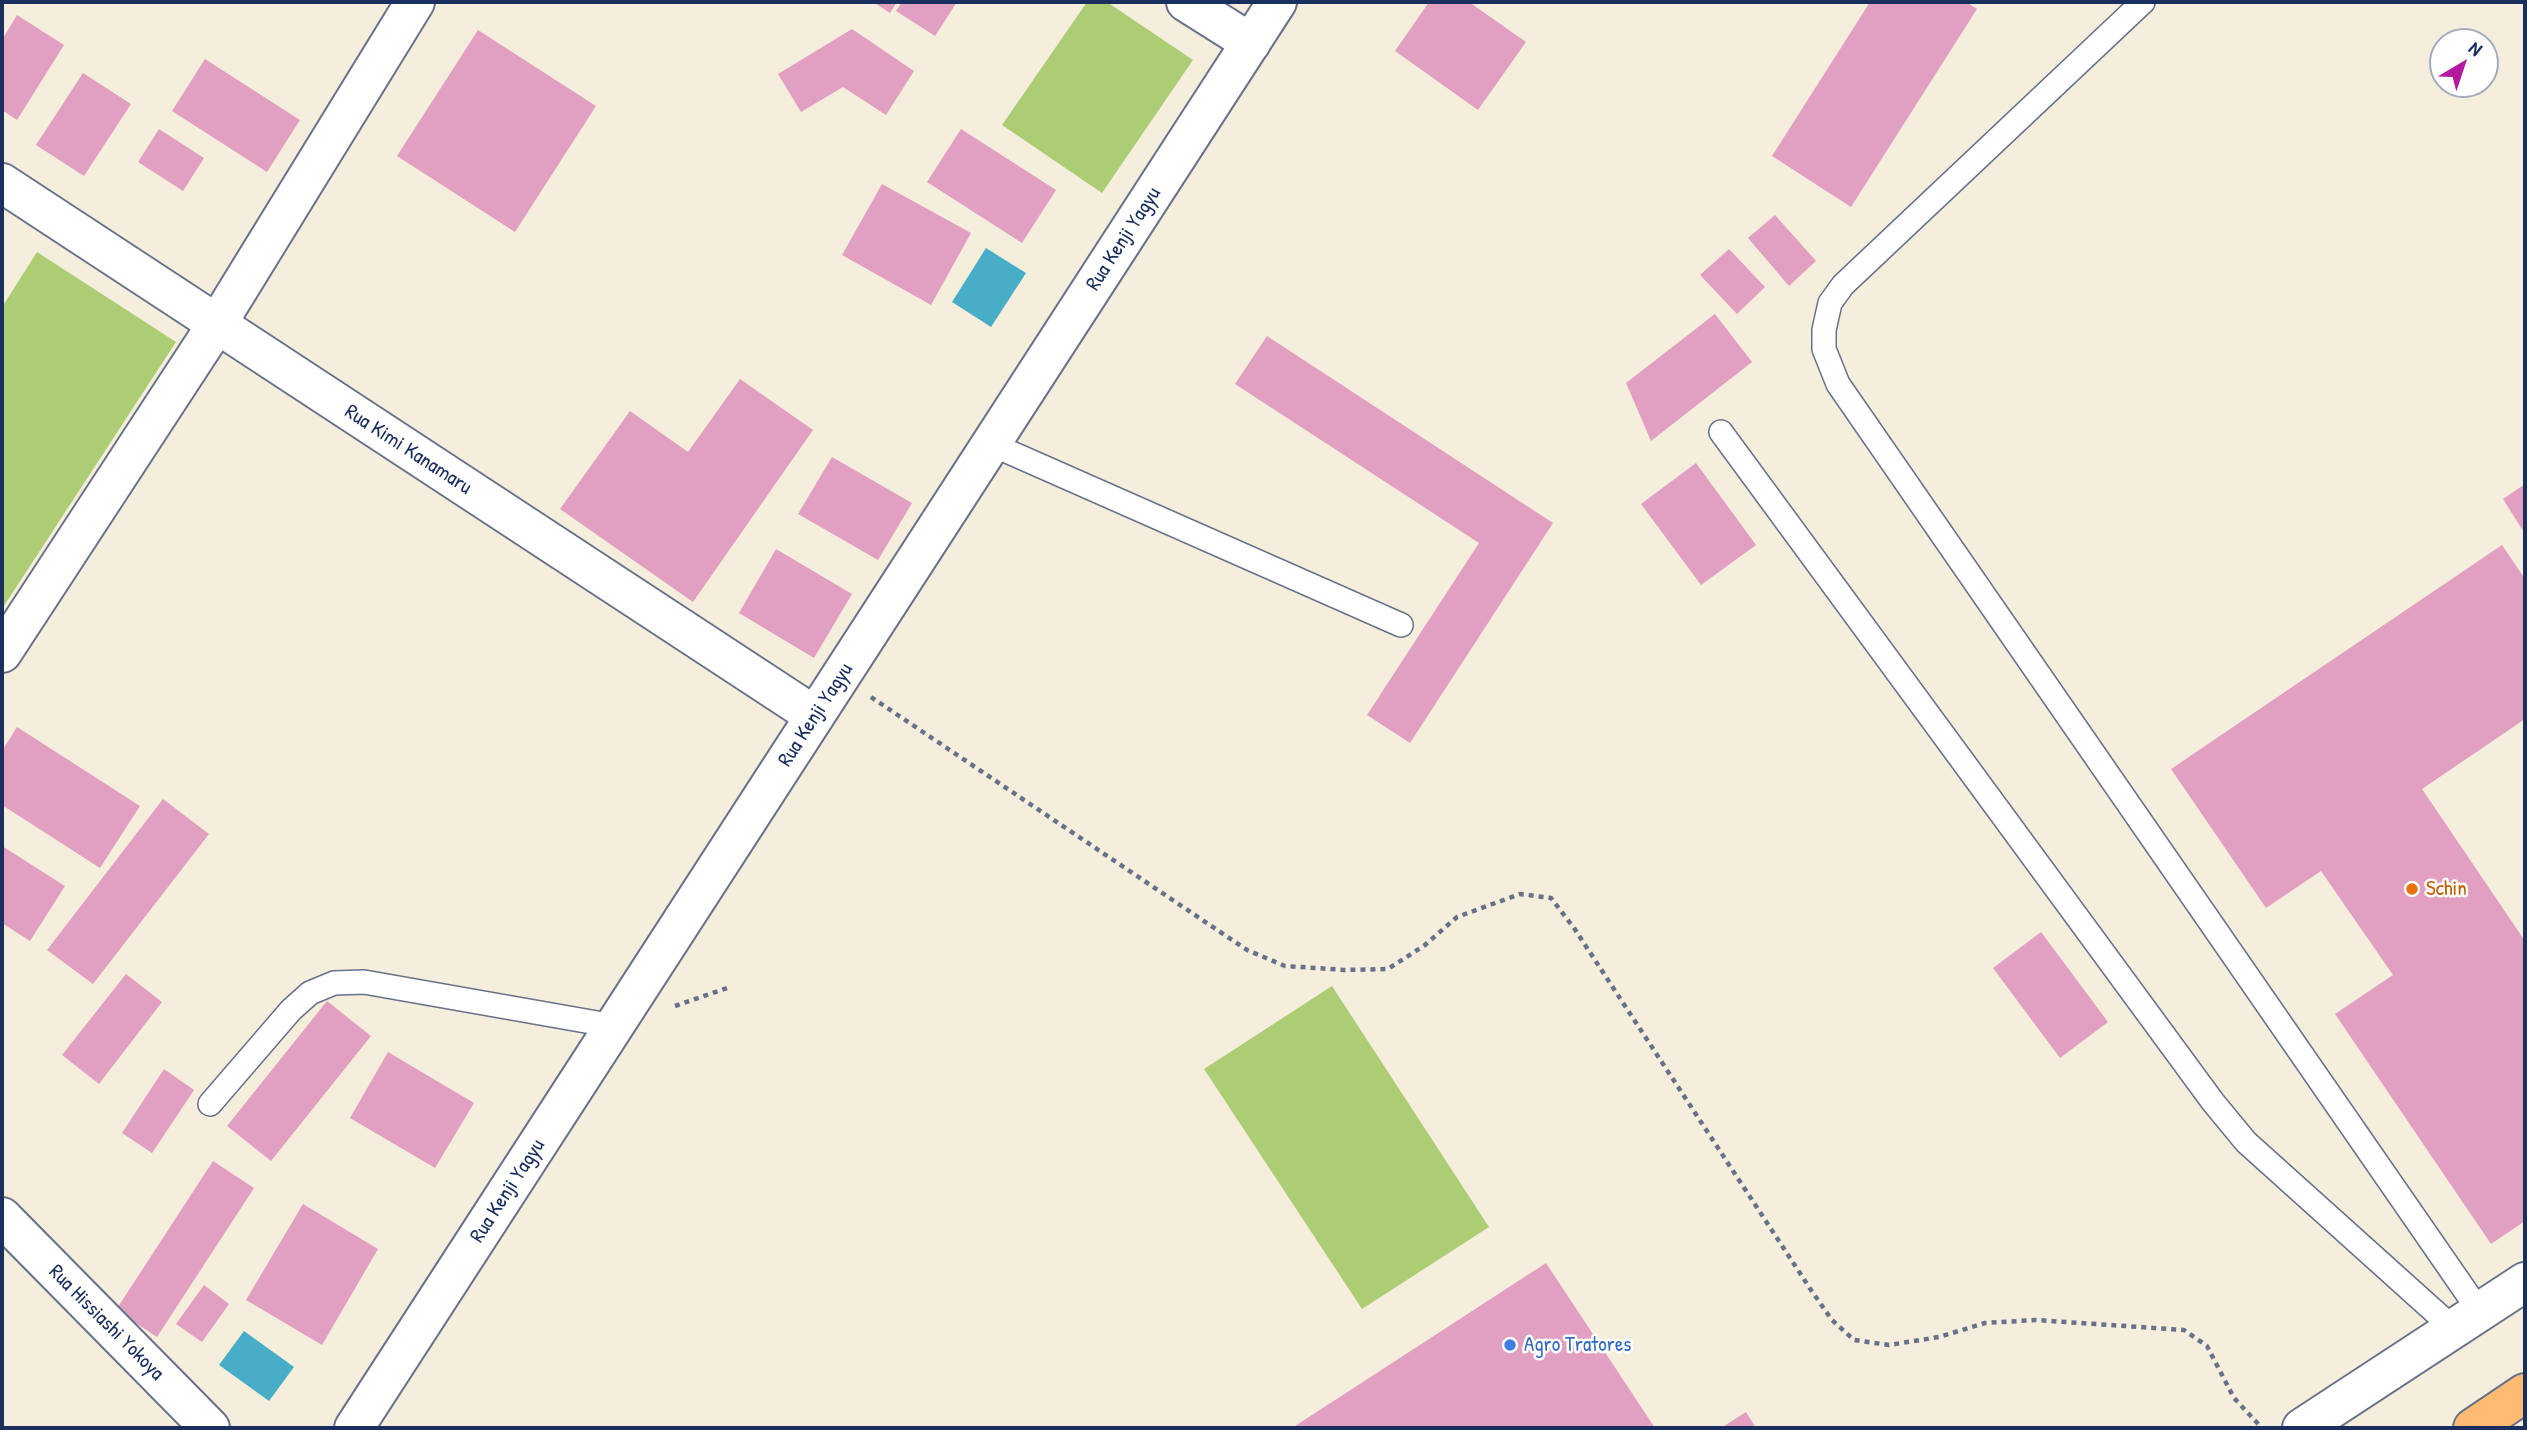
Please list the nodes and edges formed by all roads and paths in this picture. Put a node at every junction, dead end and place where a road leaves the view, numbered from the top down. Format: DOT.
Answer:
graph roads {
  1 [pos="415,2"];
  2 [pos="1186,2"];
  3 [pos="1277,2"];
  4 [pos="2143,2"];
  5 [pos="1251,43"];
  6 [pos="2,183"];
  7 [pos="217,324"];
  8 [pos="1721,432"];
  9 [pos="991,444"];
  10 [pos="1401,625"];
  11 [pos="2,653"];
  12 [pos="840,677"];
  13 [pos="815,716"];
  14 [pos="614,1026"];
  15 [pos="210,1104"];
  16 [pos="2,1217"];
  17 [pos="2525,1282"];
  18 [pos="2467,1320"];
  19 [pos="2525,1393"];
  20 [pos="210,1428"];
  21 [pos="354,1428"];
  22 [pos="2262,1428"];
  23 [pos="2302,1428"];
  24 [pos="2473,1428"];
  1 -- 7 [label="street"];
  2 -- 5 [label="street"];
  3 -- 5 [label="street, Rua Kenji Yagyu"];
  4 -- 18 [label="lane"];
  5 -- 9 [label="street, Rua Kenji Yagyu"];
  6 -- 7 [label="street, Rua Kimi Kanamaru"];
  7 -- 11 [label="street"];
  7 -- 13 [label="street, Rua Kimi Kanamaru"];
  8 -- 18 [label="lane"];
  9 -- 10 [label="lane"];
  9 -- 12 [label="street, Rua Kenji Yagyu"];
  12 -- 13 [label="street, Rua Kenji Yagyu"];
  12 -- 22 [label="path"];
  13 -- 14 [label="street, Rua Kenji Yagyu"];
  14 -- 15 [label="lane"];
  14 -- 21 [label="street, Rua Kenji Yagyu"];
  16 -- 20 [label="street, Rua Hissiashi Yokoya"];
  17 -- 18 [label="street"];
  18 -- 23 [label="street"];
  19 -- 24 [label="main road"];
}
